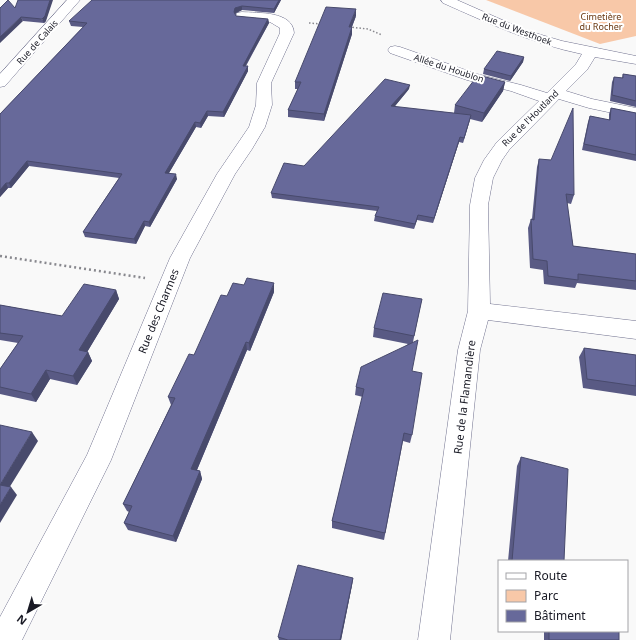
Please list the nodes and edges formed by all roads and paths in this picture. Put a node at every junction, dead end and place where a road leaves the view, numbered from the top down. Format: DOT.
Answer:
graph roads {
  1 [pos="74,0"];
  2 [pos="447,0"];
  3 [pos="242,16"];
  4 [pos="323,24"];
  5 [pos="286,25"];
  6 [pos="346,27"];
  7 [pos="394,50"];
  8 [pos="590,52"];
  9 [pos="636,60"];
  10 [pos="0,83"];
  11 [pos="553,96"];
  12 [pos="636,113"];
  13 [pos="0,256"];
  14 [pos="169,282"];
  15 [pos="479,311"];
  16 [pos="636,330"];
  17 [pos="5,640"];
  18 [pos="434,640"];
  1 -- 10 [label="street, Rue de Calais"];
  2 -- 8 [label="street, Rue du Westhoek"];
  3 -- 5 [label="street"];
  4 -- 5 [label="path"];
  5 -- 14 [label="street, Rue des Charmes"];
  6 -- 7 [label="path"];
  7 -- 11 [label="street, Allée du Houblon"];
  8 -- 9 [label="street, Rue du Westhoek"];
  8 -- 11 [label="street, Rue de l'Houtland"];
  11 -- 12 [label="street, Allée du Houblon"];
  11 -- 15 [label="street, Rue de l'Houtland"];
  13 -- 14 [label="path"];
  14 -- 17 [label="street, Rue des Charmes"];
  15 -- 16 [label="street"];
  15 -- 18 [label="street, Rue de la Flamandière"];
}
